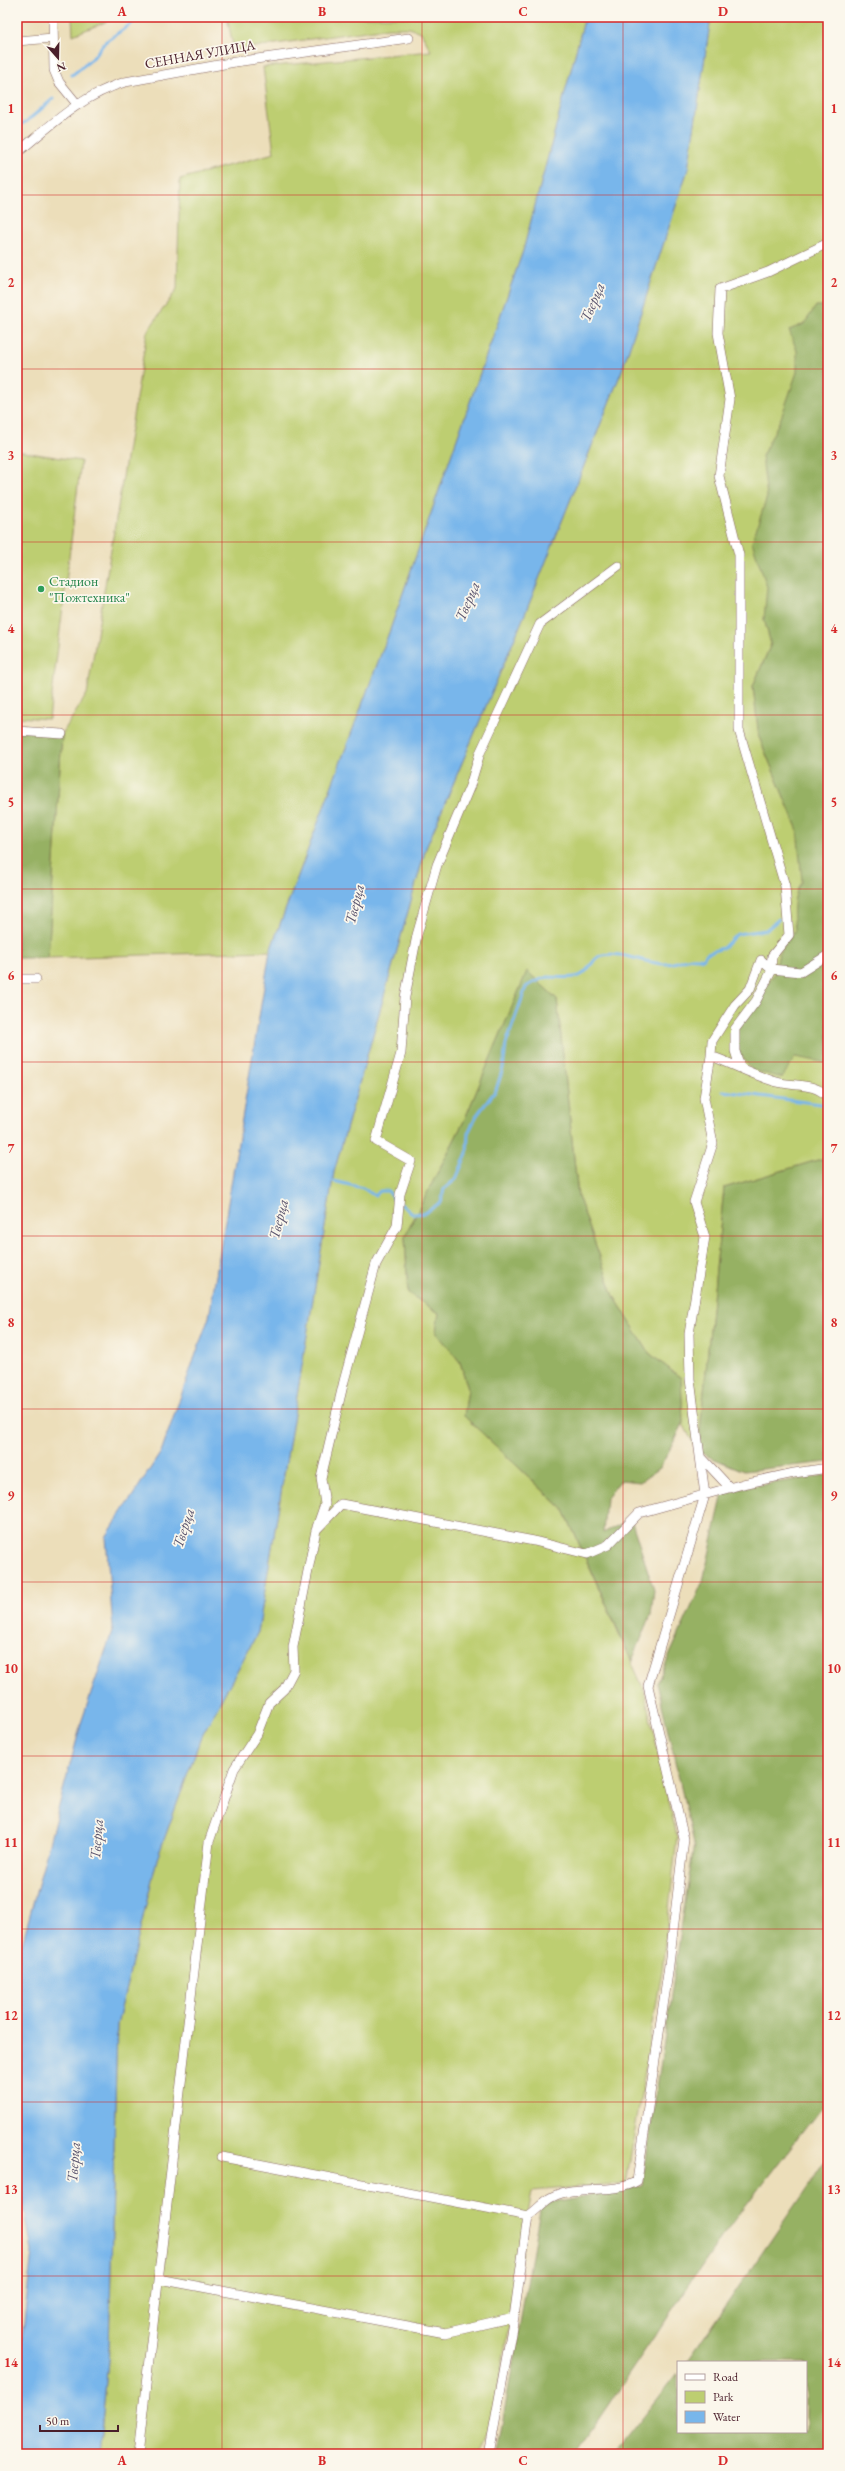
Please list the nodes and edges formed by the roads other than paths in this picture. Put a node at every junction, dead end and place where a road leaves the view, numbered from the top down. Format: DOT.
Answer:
graph roads {
  1 [pos="53,17"];
  2 [pos="53,38"];
  3 [pos="409,38"];
  4 [pos="17,41"];
  5 [pos="76,104"];
  6 [pos="17,153"];
  7 [pos="828,243"];
  8 [pos="618,566"];
  9 [pos="17,731"];
  10 [pos="62,734"];
  11 [pos="828,955"];
  12 [pos="771,969"];
  13 [pos="17,979"];
  14 [pos="36,979"];
  15 [pos="711,1056"];
  16 [pos="740,1067"];
  17 [pos="828,1098"];
  18 [pos="702,1458"];
  19 [pos="828,1468"];
  20 [pos="730,1488"];
  21 [pos="704,1495"];
  22 [pos="316,1530"];
  23 [pos="222,2157"];
  24 [pos="528,2216"];
  25 [pos="160,2279"];
  26 [pos="514,2317"];
  27 [pos="138,2454"];
  28 [pos="489,2454"];
  1 -- 2 [label="street"];
  2 -- 4 [label="street"];
  2 -- 5 [label="street"];
  3 -- 5 [label="street, СЕННАЯ УЛИЦА"];
  5 -- 6 [label="street, СЕННАЯ УЛИЦА"];
  7 -- 12 [label="street"];
  8 -- 22 [label="street"];
  9 -- 10 [label="street"];
  11 -- 12 [label="street"];
  12 -- 15 [label="street"];
  12 -- 16 [label="street"];
  13 -- 14 [label="street"];
  15 -- 16 [label="street"];
  15 -- 18 [label="street"];
  16 -- 17 [label="street"];
  18 -- 20 [label="street"];
  18 -- 21 [label="street"];
  19 -- 20 [label="street"];
  20 -- 21 [label="street"];
  21 -- 22 [label="street"];
  21 -- 24 [label="street"];
  22 -- 25 [label="street"];
  23 -- 24 [label="street"];
  24 -- 26 [label="street"];
  25 -- 26 [label="street"];
  25 -- 27 [label="street"];
  26 -- 28 [label="street"];
}
